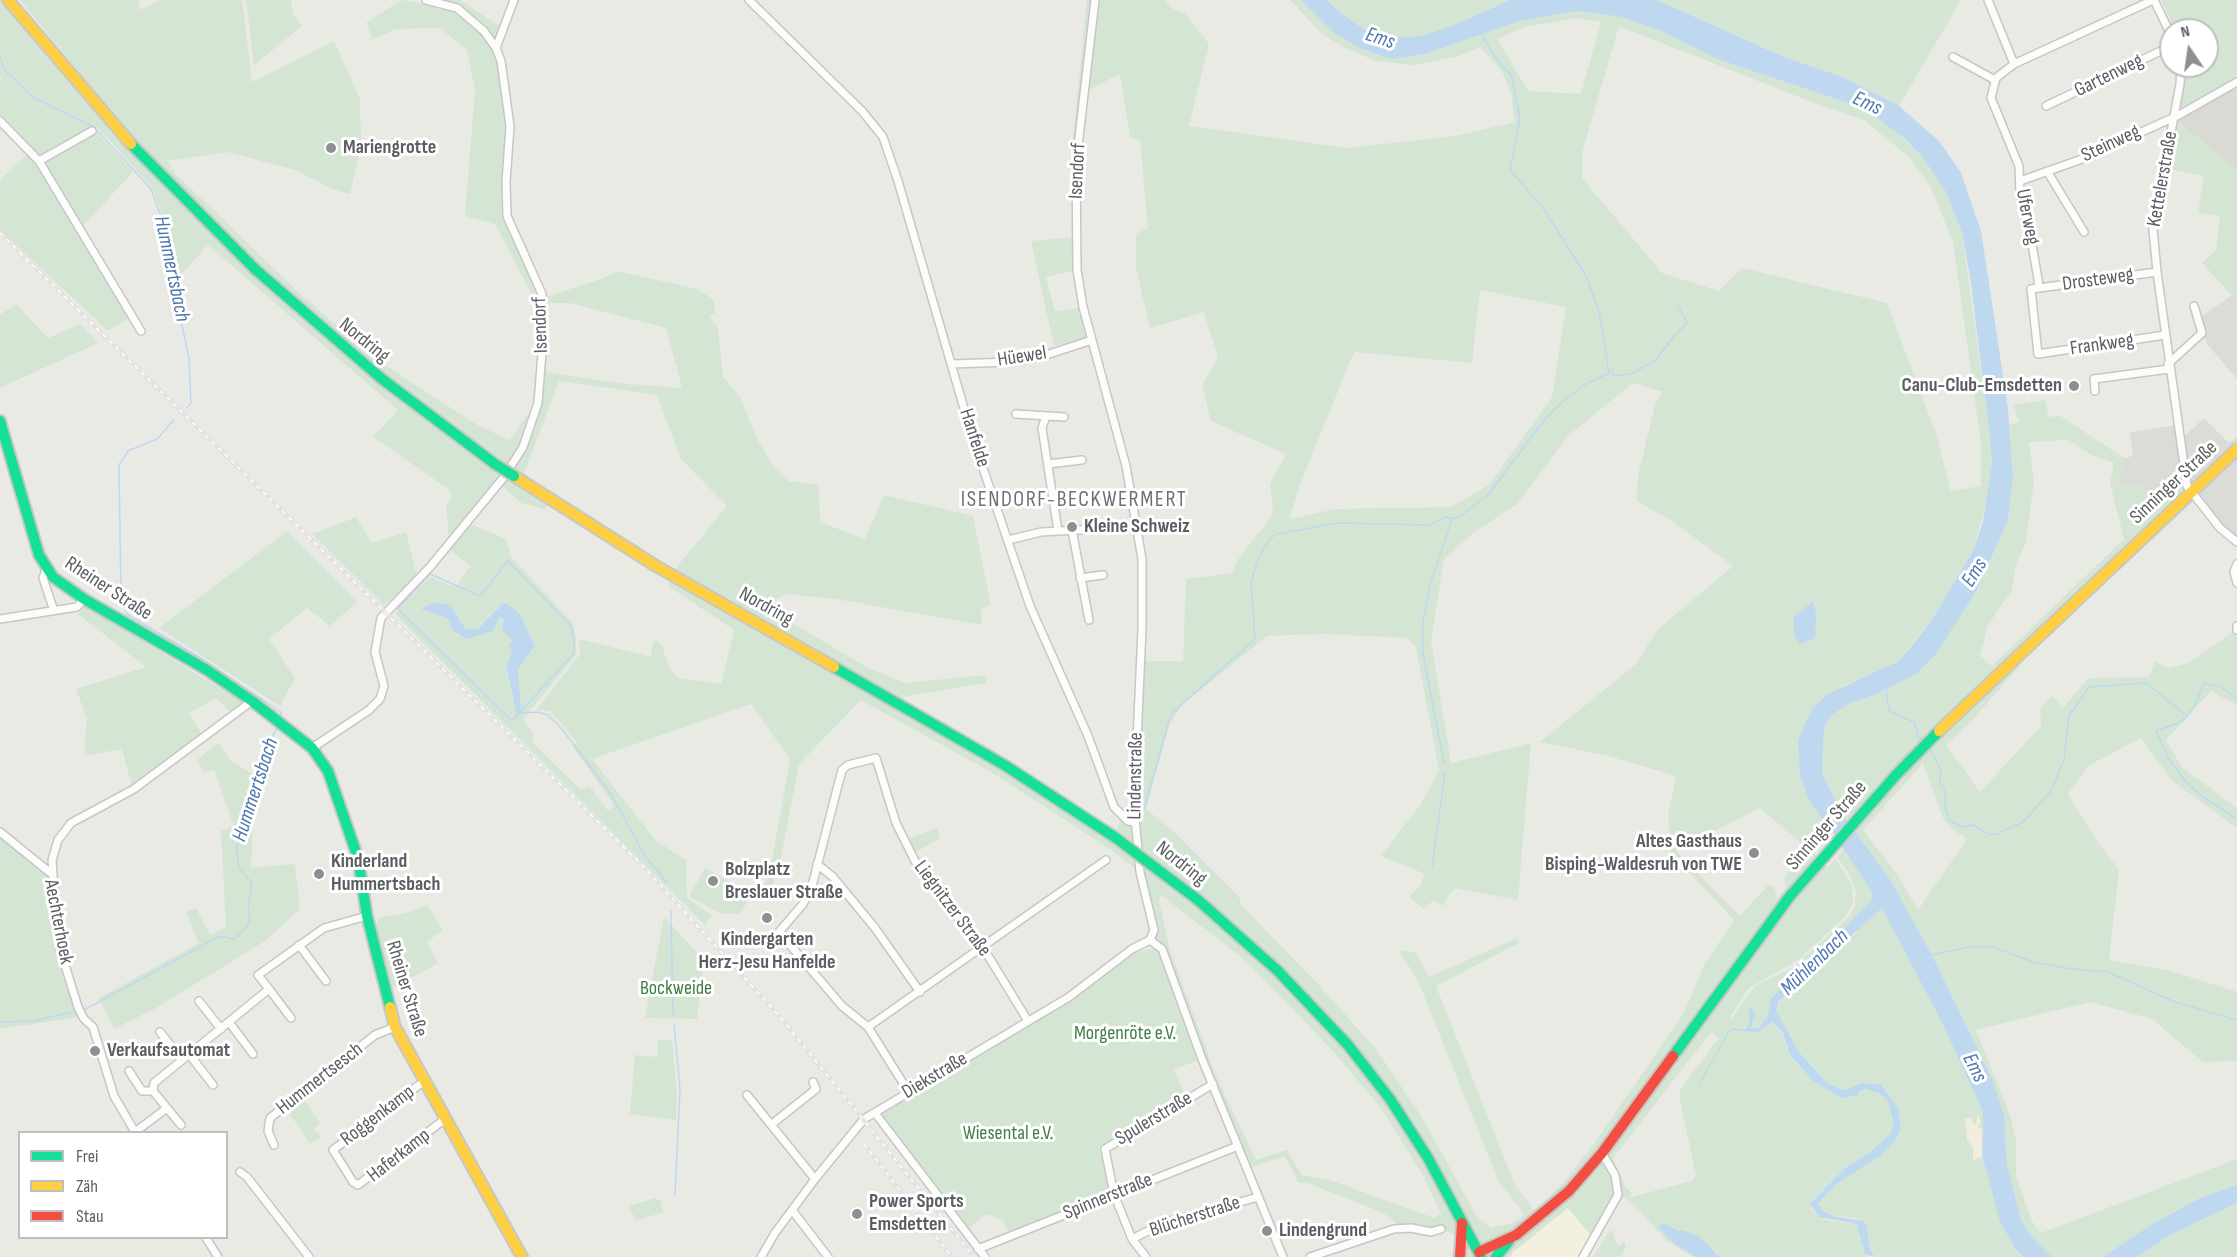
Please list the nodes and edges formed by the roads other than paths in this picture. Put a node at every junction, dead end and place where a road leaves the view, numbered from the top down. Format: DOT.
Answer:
graph roads {
  1 [pos="9,0"];
  2 [pos="426,0"];
  3 [pos="513,0"];
  4 [pos="749,0"];
  5 [pos="1095,0"];
  6 [pos="1988,0"];
  7 [pos="2154,0"];
  8 [pos="2163,18"];
  9 [pos="496,48"];
  10 [pos="2159,52"];
  11 [pos="1953,57"];
  12 [pos="2014,64"];
  13 [pos="2179,78"];
  14 [pos="1995,80"];
  15 [pos="2237,82"];
  16 [pos="2046,106"];
  17 [pos="2174,116"];
  18 [pos="0,121"];
  19 [pos="92,131"];
  20 [pos="39,161"];
  21 [pos="2047,171"];
  22 [pos="2020,181"];
  23 [pos="2084,232"];
  24 [pos="2157,272"];
  25 [pos="2039,288"];
  26 [pos="2194,306"];
  27 [pos="141,331"];
  28 [pos="2165,335"];
  29 [pos="1092,340"];
  30 [pos="2038,354"];
  31 [pos="951,364"];
  32 [pos="2169,367"];
  33 [pos="2095,391"];
  34 [pos="1016,414"];
  35 [pos="1046,416"];
  36 [pos="1064,417"];
  37 [pos="0,421"];
  38 [pos="2237,449"];
  39 [pos="1082,460"];
  40 [pos="1048,464"];
  41 [pos="2190,493"];
  42 [pos="1137,527"];
  43 [pos="1072,530"];
  44 [pos="1058,531"];
  45 [pos="1008,540"];
  46 [pos="2237,542"];
  47 [pos="2237,564"];
  48 [pos="46,569"];
  49 [pos="1103,575"];
  50 [pos="1080,578"];
  51 [pos="2237,583"];
  52 [pos="84,599"];
  53 [pos="54,611"];
  54 [pos="0,619"];
  55 [pos="1089,620"];
  56 [pos="252,701"];
  57 [pos="312,748"];
  58 [pos="1135,822"];
  59 [pos="0,832"];
  60 [pos="1106,860"];
  61 [pos="817,864"];
  62 [pos="53,875"];
  63 [pos="367,916"];
  64 [pos="1150,940"];
  65 [pos="299,945"];
  66 [pos="981,948"];
  67 [pos="326,981"];
  68 [pos="268,989"];
  69 [pos="920,992"];
  70 [pos="199,1001"];
  71 [pos="291,1018"];
  72 [pos="1028,1021"];
  73 [pos="229,1022"];
  74 [pos="395,1027"];
  75 [pos="868,1027"];
  76 [pos="221,1029"];
  77 [pos="160,1032"];
  78 [pos="189,1054"];
  79 [pos="253,1054"];
  80 [pos="182,1060"];
  81 [pos="129,1071"];
  82 [pos="423,1082"];
  83 [pos="813,1082"];
  84 [pos="213,1084"];
  85 [pos="1213,1084"];
  86 [pos="153,1090"];
  87 [pos="908,1091"];
  88 [pos="747,1095"];
  89 [pos="167,1108"];
  90 [pos="875,1113"];
  91 [pos="445,1119"];
  92 [pos="772,1124"];
  93 [pos="181,1125"];
  94 [pos="134,1131"];
  95 [pos="136,1131"];
  96 [pos="274,1145"];
  97 [pos="1238,1146"];
  98 [pos="333,1150"];
  99 [pos="1602,1153"];
  100 [pos="240,1172"];
  101 [pos="815,1179"];
  102 [pos="1114,1194"];
  103 [pos="1258,1197"];
  104 [pos="792,1210"];
  105 [pos="1462,1223"];
  106 [pos="1441,1229"];
  107 [pos="1516,1235"];
  108 [pos="207,1239"];
  109 [pos="1132,1239"];
  110 [pos="978,1249"];
  111 [pos="1476,1255"];
  112 [pos="218,1257"];
  113 [pos="309,1257"];
  114 [pos="522,1257"];
  115 [pos="761,1257"];
  116 [pos="828,1257"];
  117 [pos="985,1257"];
  118 [pos="1146,1257"];
  119 [pos="1282,1257"];
  120 [pos="1310,1257"];
  121 [pos="1460,1257"];
  122 [pos="1496,1257"];
  123 [pos="1583,1257"];
  1 -- 105 [label="main road, Nordring, bridge"];
  2 -- 9 [label="street, Isendorf"];
  3 -- 9 [label="street"];
  4 -- 31 [label="street, Hanfelde"];
  5 -- 29 [label="street, Isendorf"];
  6 -- 12 [label="street"];
  7 -- 8 [label="street"];
  7 -- 12 [label="street"];
  9 -- 57 [label="street, Isendorf"];
  10 -- 16 [label="street, Gartenweg"];
  11 -- 14 [label="street"];
  12 -- 14 [label="street"];
  13 -- 17 [label="street, Kettelerstraße"];
  14 -- 22 [label="street, Uferweg"];
  15 -- 17 [label="street, Steinweg"];
  17 -- 21 [label="street, Steinweg"];
  17 -- 24 [label="street, Kettelerstraße"];
  18 -- 20 [label="street"];
  19 -- 20 [label="street"];
  20 -- 27 [label="street"];
  21 -- 22 [label="street, Steinweg"];
  21 -- 23 [label="street"];
  22 -- 25 [label="street, Uferweg"];
  24 -- 25 [label="street, Drosteweg"];
  24 -- 28 [label="street, Kettelerstraße"];
  25 -- 30 [label="street, Uferweg"];
  26 -- 32 [label="street"];
  28 -- 30 [label="street, Frankweg"];
  28 -- 32 [label="street, Kettelerstraße"];
  29 -- 31 [label="street, Hüewel"];
  29 -- 42 [label="street, Lindenstraße"];
  31 -- 45 [label="street, Hanfelde"];
  32 -- 33 [label="street"];
  32 -- 41 [label="street, Kettelerstraße"];
  34 -- 35 [label="street"];
  35 -- 36 [label="street"];
  35 -- 40 [label="street"];
  37 -- 48 [label="main road, Rheiner Straße"];
  38 -- 41 [label="main road, Sinninger Straße"];
  39 -- 40 [label="street"];
  40 -- 44 [label="street"];
  41 -- 46 [label="street"];
  41 -- 99 [label="main road, Sinninger Straße"];
  42 -- 43 [label="street"];
  42 -- 58 [label="street, Lindenstraße"];
  43 -- 44 [label="street"];
  43 -- 50 [label="street"];
  44 -- 45 [label="street"];
  45 -- 58 [label="street, Hanfelde"];
  47 -- 51 [label="street"];
  48 -- 52 [label="main road, Rheiner Straße"];
  48 -- 53 [label="street"];
  49 -- 50 [label="street"];
  50 -- 55 [label="street"];
  52 -- 53 [label="street"];
  52 -- 56 [label="main road, Rheiner Straße"];
  53 -- 54 [label="street"];
  56 -- 57 [label="main road, Rheiner Straße"];
  56 -- 62 [label="street"];
  57 -- 63 [label="main road, Rheiner Straße"];
  58 -- 64 [label="street, Lindenstraße"];
  59 -- 62 [label="street, Aechterhoek"];
  60 -- 66 [label="street"];
  61 -- 66 [label="street, Liegnitzer Straße"];
  61 -- 69 [label="street"];
  61 -- 75 [label="street"];
  62 -- 94 [label="street, Aechterhoek"];
  63 -- 65 [label="street"];
  63 -- 74 [label="main road, Rheiner Straße"];
  64 -- 72 [label="street, Diekstraße"];
  64 -- 85 [label="street"];
  65 -- 67 [label="street"];
  65 -- 68 [label="street"];
  66 -- 69 [label="street"];
  66 -- 72 [label="street, Liegnitzer Straße"];
  68 -- 71 [label="street"];
  68 -- 73 [label="street"];
  69 -- 75 [label="street"];
  70 -- 76 [label="street"];
  72 -- 87 [label="street, Diekstraße"];
  73 -- 76 [label="street"];
  73 -- 79 [label="street"];
  74 -- 82 [label="main road, Rheiner Straße"];
  74 -- 96 [label="street, Hummertsesch"];
  75 -- 87 [label="street"];
  76 -- 78 [label="street"];
  77 -- 80 [label="street"];
  78 -- 80 [label="street"];
  78 -- 84 [label="street"];
  80 -- 86 [label="street"];
  81 -- 86 [label="street"];
  82 -- 91 [label="main road, Rheiner Straße"];
  82 -- 98 [label="street, Roggenkamp"];
  83 -- 92 [label="street"];
  85 -- 97 [label="street"];
  85 -- 102 [label="street, Spulerstraße"];
  86 -- 89 [label="street"];
  87 -- 90 [label="street, Diekstraße"];
  88 -- 92 [label="street"];
  89 -- 93 [label="street"];
  89 -- 95 [label="street"];
  90 -- 101 [label="street, Diekstraße"];
  90 -- 110 [label="street"];
  91 -- 98 [label="street, Haferkamp"];
  91 -- 114 [label="main road, Rheiner Straße"];
  92 -- 101 [label="street"];
  97 -- 102 [label="street, Spinnerstraße"];
  97 -- 103 [label="street"];
  99 -- 107 [label="main road, Sinninger Straße"];
  99 -- 123 [label="street"];
  100 -- 113 [label="street"];
  101 -- 104 [label="street, Diekstraße"];
  102 -- 109 [label="street"];
  102 -- 110 [label="street, Spinnerstraße"];
  103 -- 109 [label="street, Blücherstraße"];
  103 -- 119 [label="street"];
  104 -- 115 [label="street, Diekstraße"];
  104 -- 116 [label="street"];
  105 -- 111 [label="main road, Nordring"];
  105 -- 121 [label="main road"];
  106 -- 120 [label="street"];
  107 -- 111 [label="main road, Sinninger Straße"];
  107 -- 122 [label="main road"];
  108 -- 112 [label="street"];
  109 -- 118 [label="street"];
  110 -- 117 [label="street"];
}
